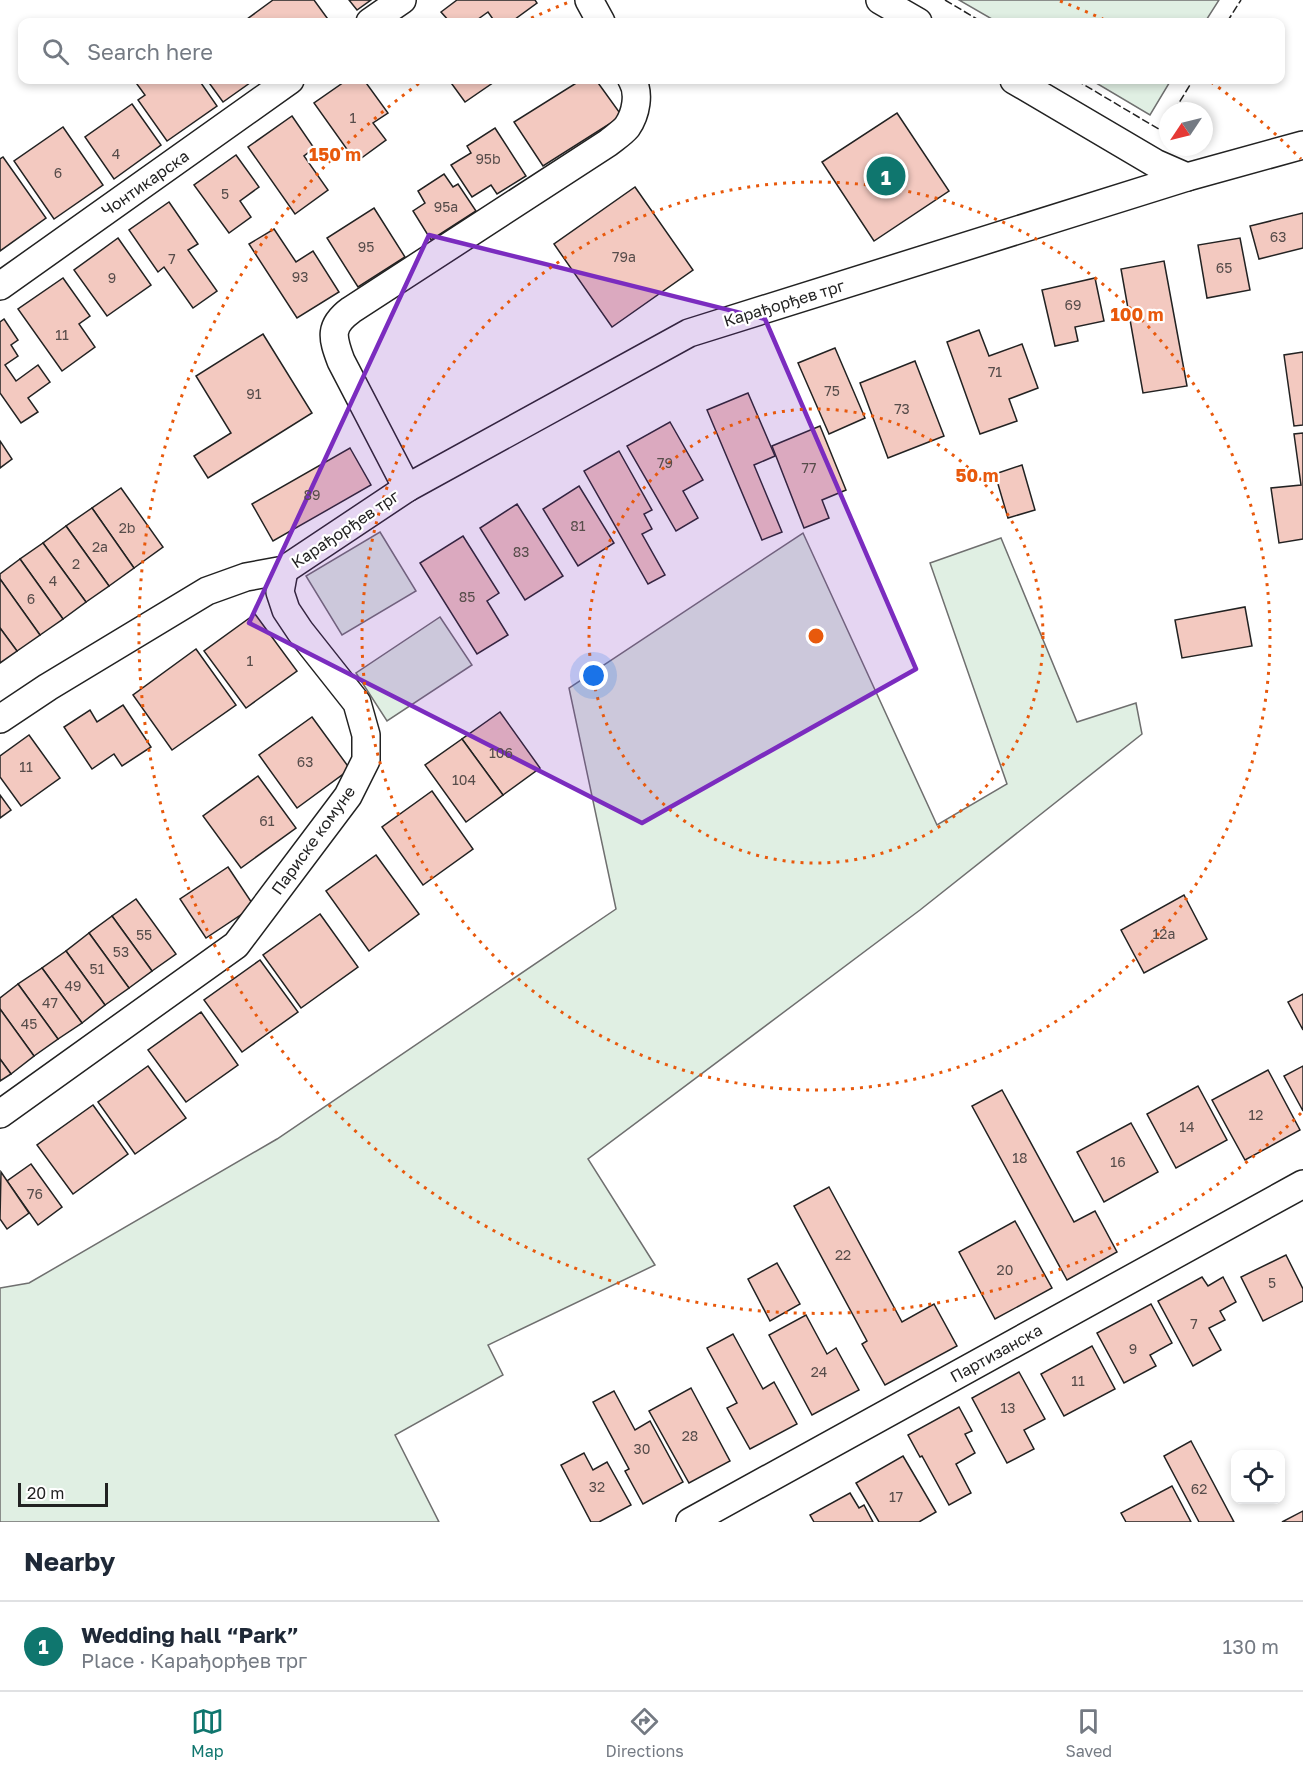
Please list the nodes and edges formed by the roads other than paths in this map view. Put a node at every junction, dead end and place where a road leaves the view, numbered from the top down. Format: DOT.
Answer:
graph roads {
  1 [pos="402,0"];
  2 [pos="588,0"];
  3 [pos="880,0"];
  4 [pos="376,18"];
  5 [pos="599,18"];
  6 [pos="911,18"];
  7 [pos="284,84"];
  8 [pos="634,84"];
  9 [pos="1021,84"];
  10 [pos="1303,145"];
  11 [pos="1187,177"];
  12 [pos="0,286"];
  13 [pos="407,488"];
  14 [pos="284,570"];
  15 [pos="0,719"];
  16 [pos="0,1114"];
  17 [pos="1303,1184"];
  18 [pos="690,1522"];
  1 -- 4 [label="street"];
  2 -- 5 [label="street"];
  3 -- 6 [label="street"];
  7 -- 12 [label="street, Чонтикарска"];
  8 -- 13 [label="street, Карађорђев трг"];
  9 -- 11 [label="street"];
  10 -- 11 [label="street, Карађорђев трг"];
  11 -- 13 [label="street, Карађорђев трг"];
  13 -- 14 [label="street, Карађорђев трг"];
  14 -- 15 [label="street"];
  14 -- 16 [label="street, Париске комуне"];
  17 -- 18 [label="street, Партизанска"];
}
